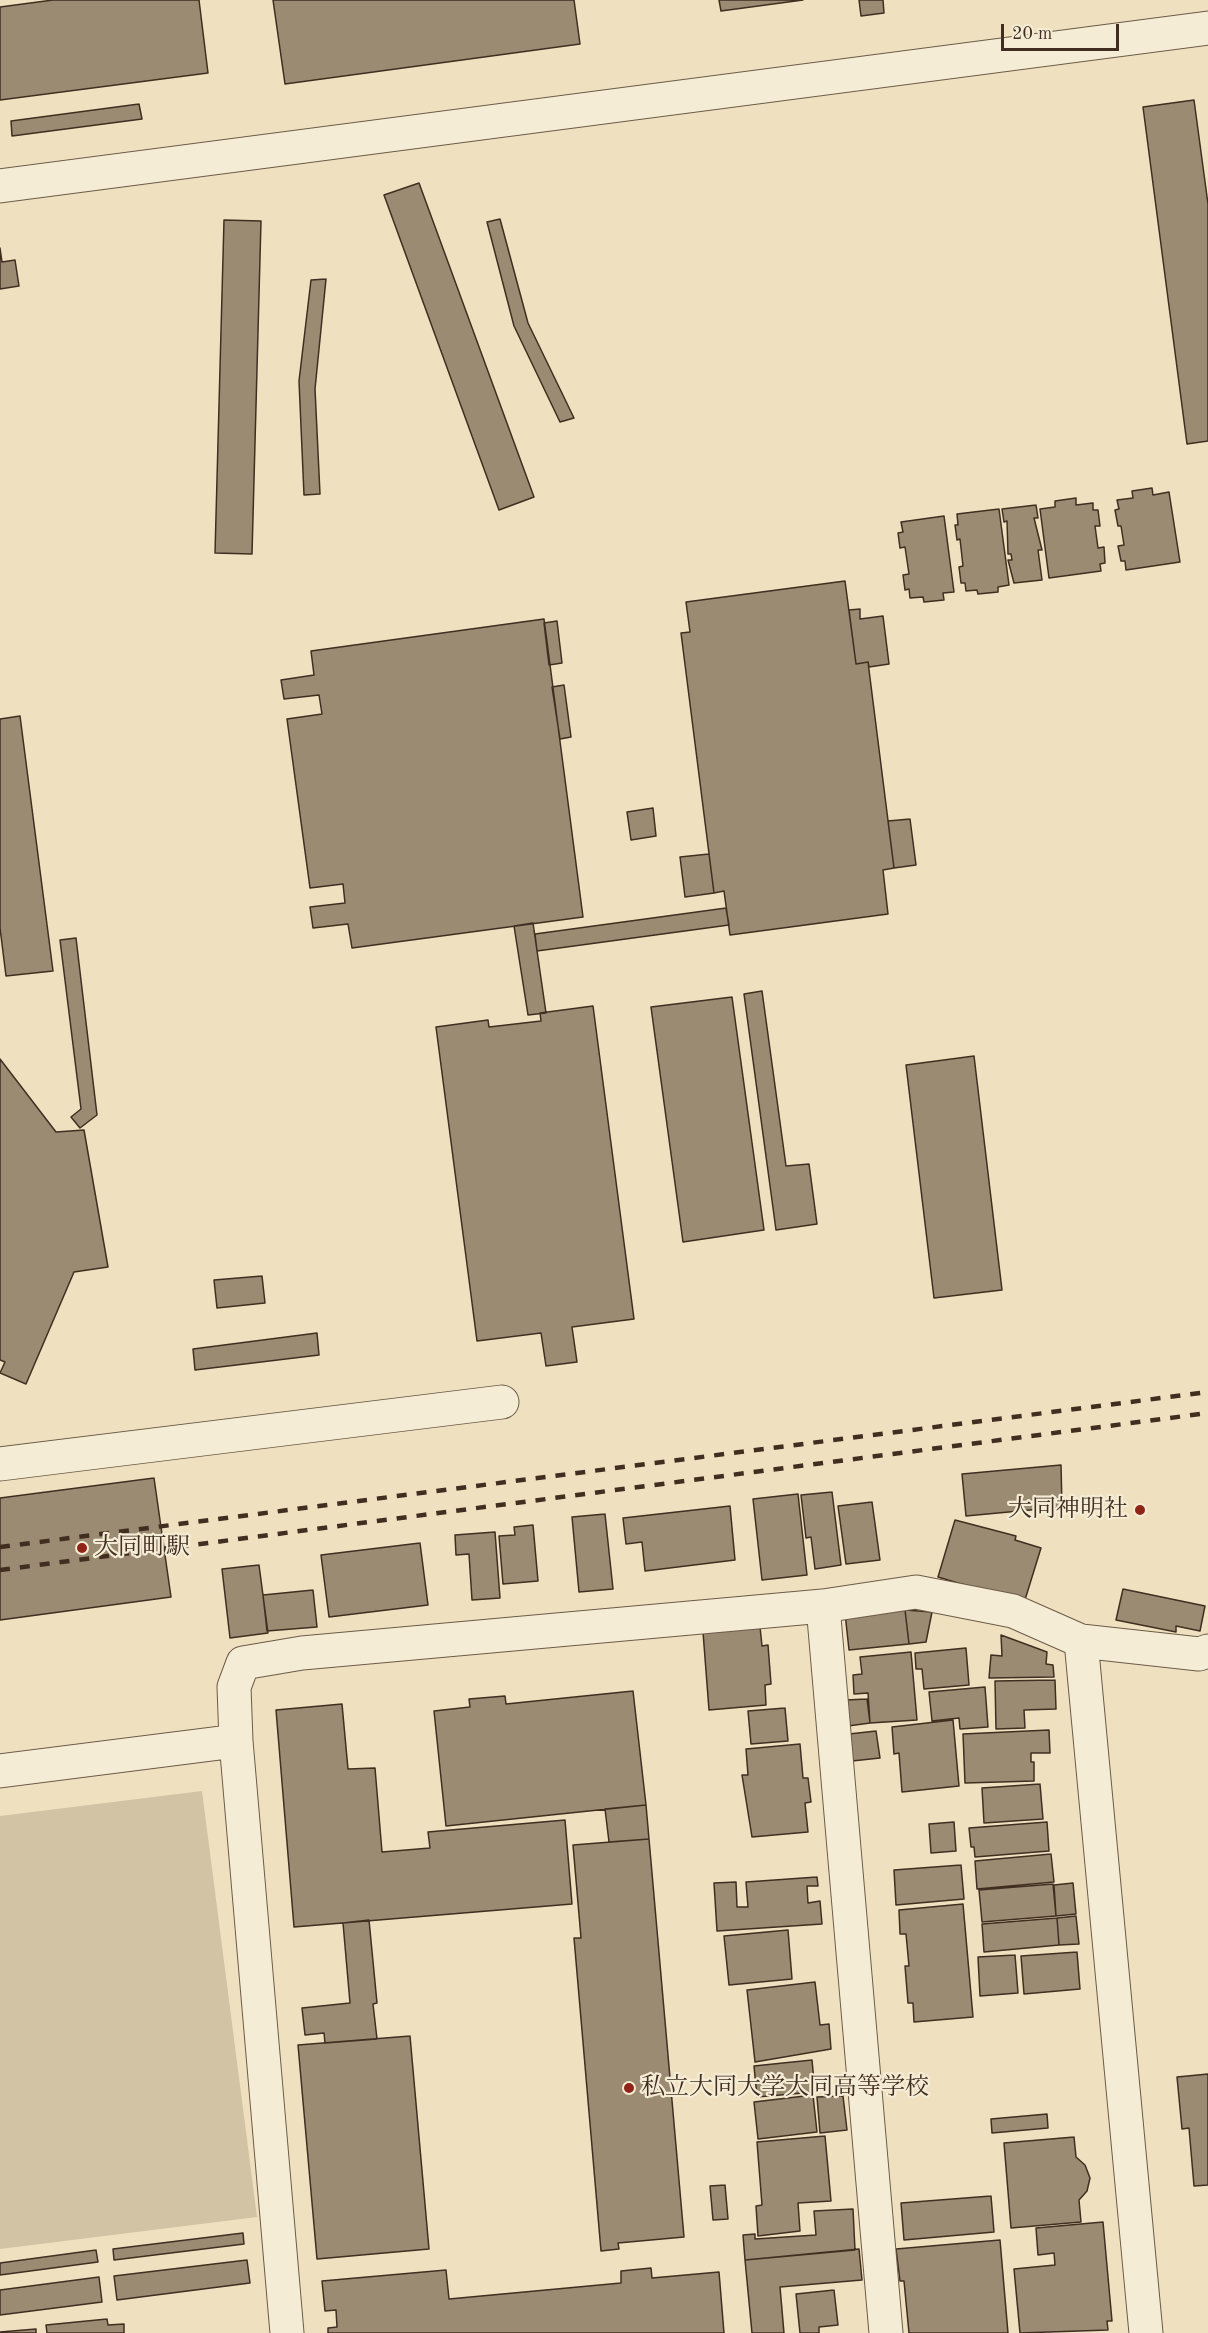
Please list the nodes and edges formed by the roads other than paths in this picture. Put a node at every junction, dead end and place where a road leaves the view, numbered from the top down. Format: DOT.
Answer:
graph roads {
  1 [pos="1208,28"];
  2 [pos="0,186"];
  3 [pos="502,1402"];
  4 [pos="0,1464"];
  5 [pos="823,1606"];
  6 [pos="1081,1641"];
  7 [pos="1208,1652"];
  8 [pos="236,1741"];
  9 [pos="0,1771"];
  10 [pos="287,2333"];
  11 [pos="886,2333"];
  12 [pos="1146,2333"];
  1 -- 2 [label="street"];
  3 -- 4 [label="street"];
  5 -- 6 [label="street"];
  5 -- 8 [label="street"];
  5 -- 11 [label="street"];
  6 -- 7 [label="street"];
  6 -- 12 [label="street"];
  8 -- 9 [label="street"];
  8 -- 10 [label="street"];
}
